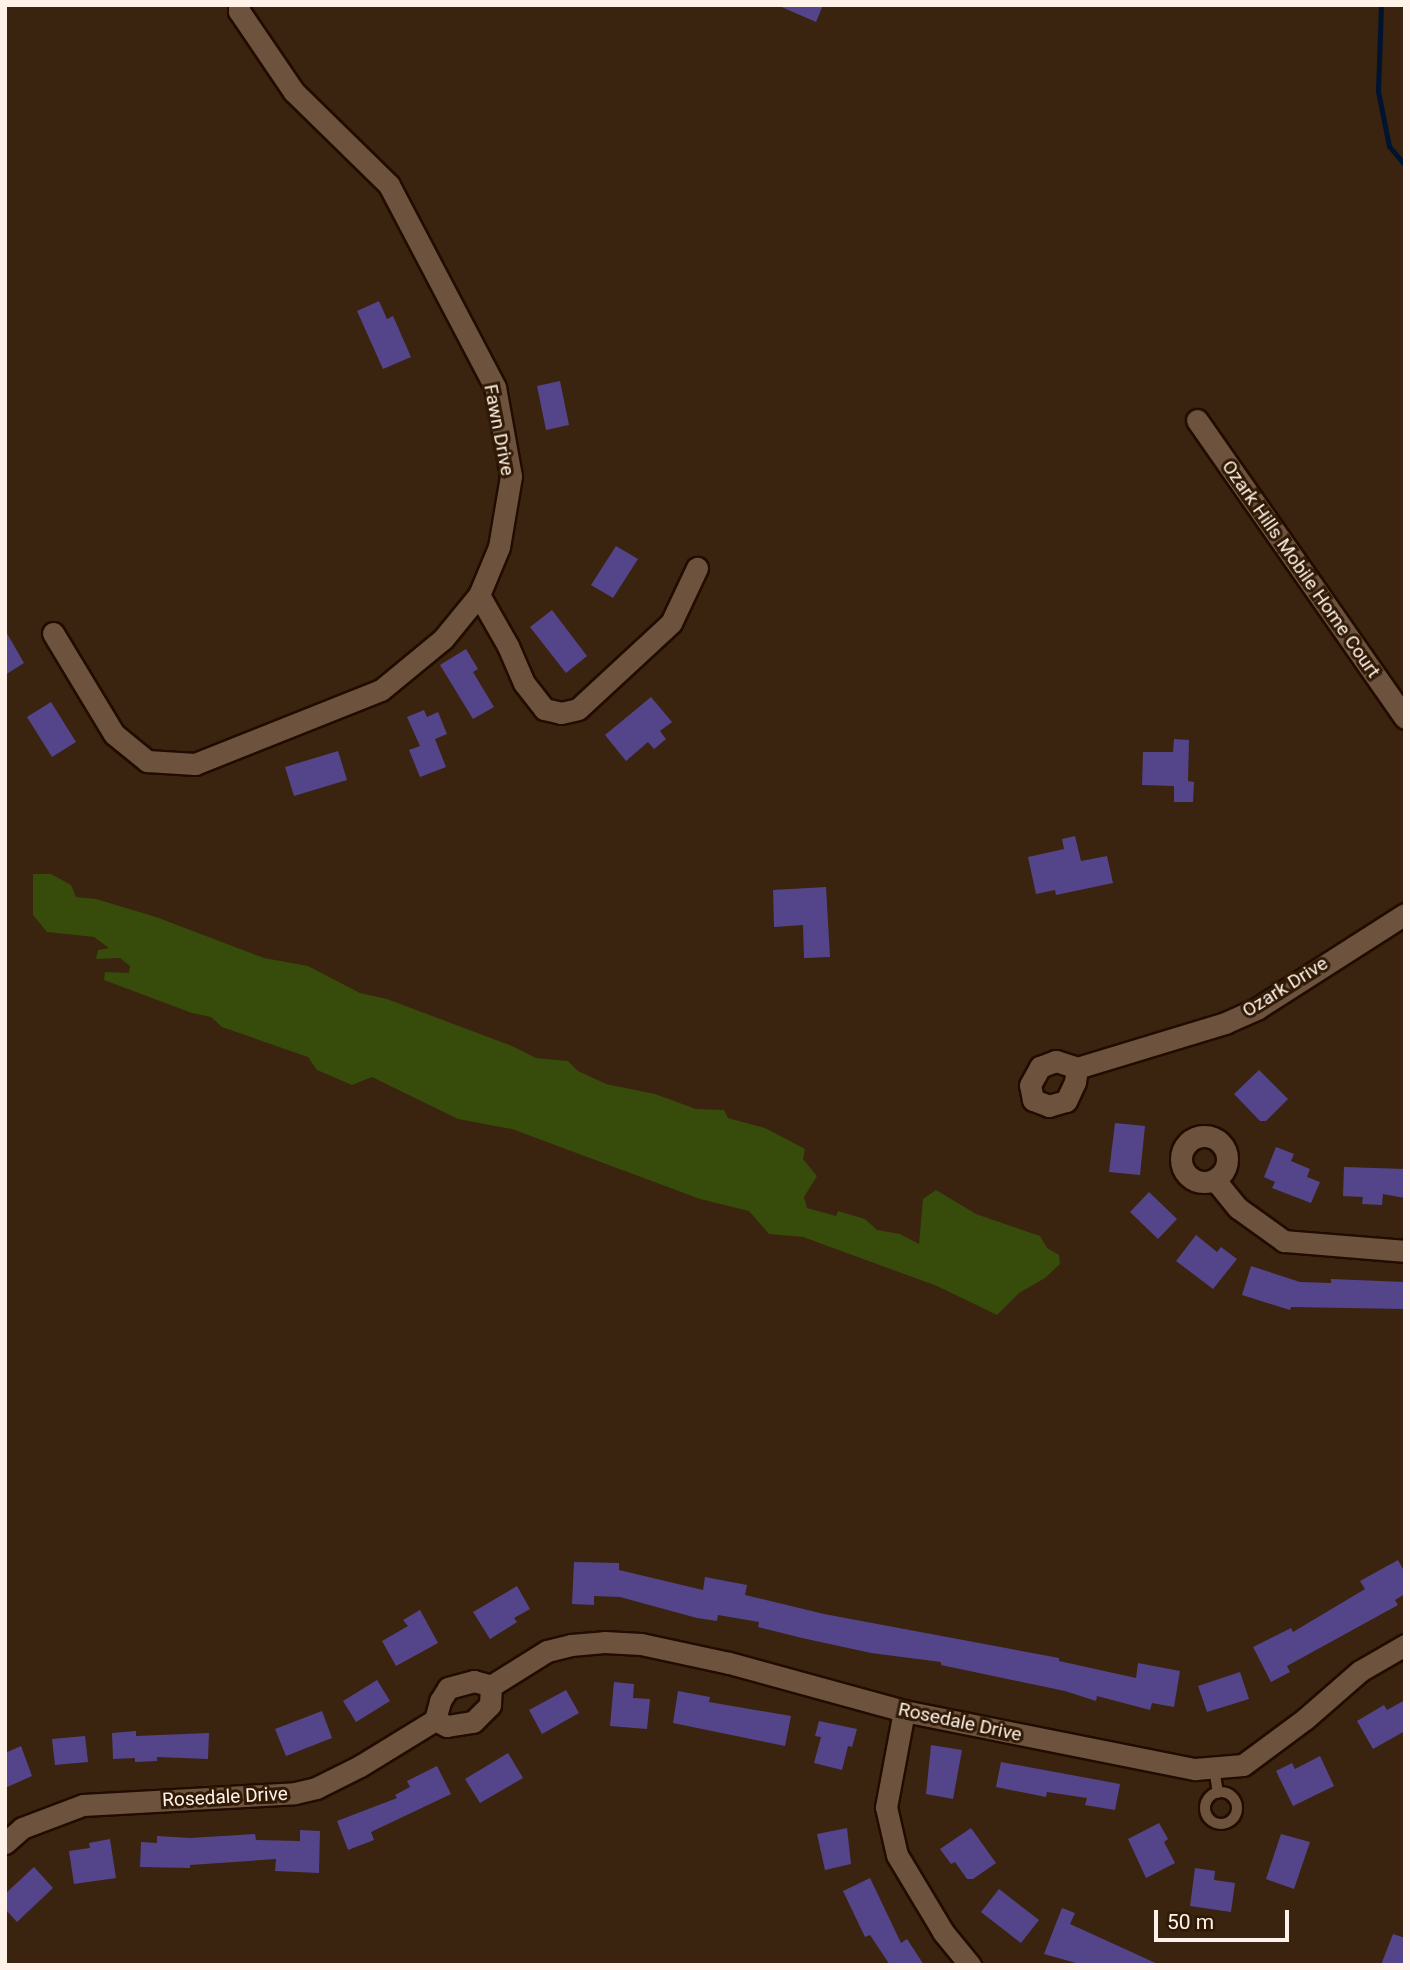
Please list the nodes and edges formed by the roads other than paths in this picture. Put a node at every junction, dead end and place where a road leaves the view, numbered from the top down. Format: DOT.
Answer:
graph roads {
  1 [pos="239,5"];
  2 [pos="1197,420"];
  3 [pos="697,568"];
  4 [pos="479,595"];
  5 [pos="53,633"];
  6 [pos="1405,718"];
  7 [pos="1405,914"];
  8 [pos="1077,1068"];
  9 [pos="1215,1180"];
  10 [pos="1405,1251"];
  11 [pos="1405,1645"];
  12 [pos="491,1686"];
  13 [pos="904,1711"];
  14 [pos="435,1720"];
  15 [pos="1214,1768"];
  16 [pos="1218,1793"];
  17 [pos="5,1843"];
  18 [pos="970,1965"];
  1 -- 4 [label="street, Fawn Drive"];
  2 -- 6 [label="street, Ozark Hills Mobile Home Court"];
  3 -- 4 [label="street"];
  4 -- 5 [label="street, Fawn Drive"];
  7 -- 8 [label="street, Ozark Drive"];
  9 -- 10 [label="street"];
  11 -- 15 [label="street, Rosedale Drive"];
  12 -- 13 [label="street, Rosedale Drive"];
  12 -- 14 [label="street"];
  12 -- 14 [label="street"];
  13 -- 15 [label="street, Rosedale Drive"];
  13 -- 18 [label="street"];
  14 -- 17 [label="street, Rosedale Drive"];
  15 -- 16 [label="lane"];
}
